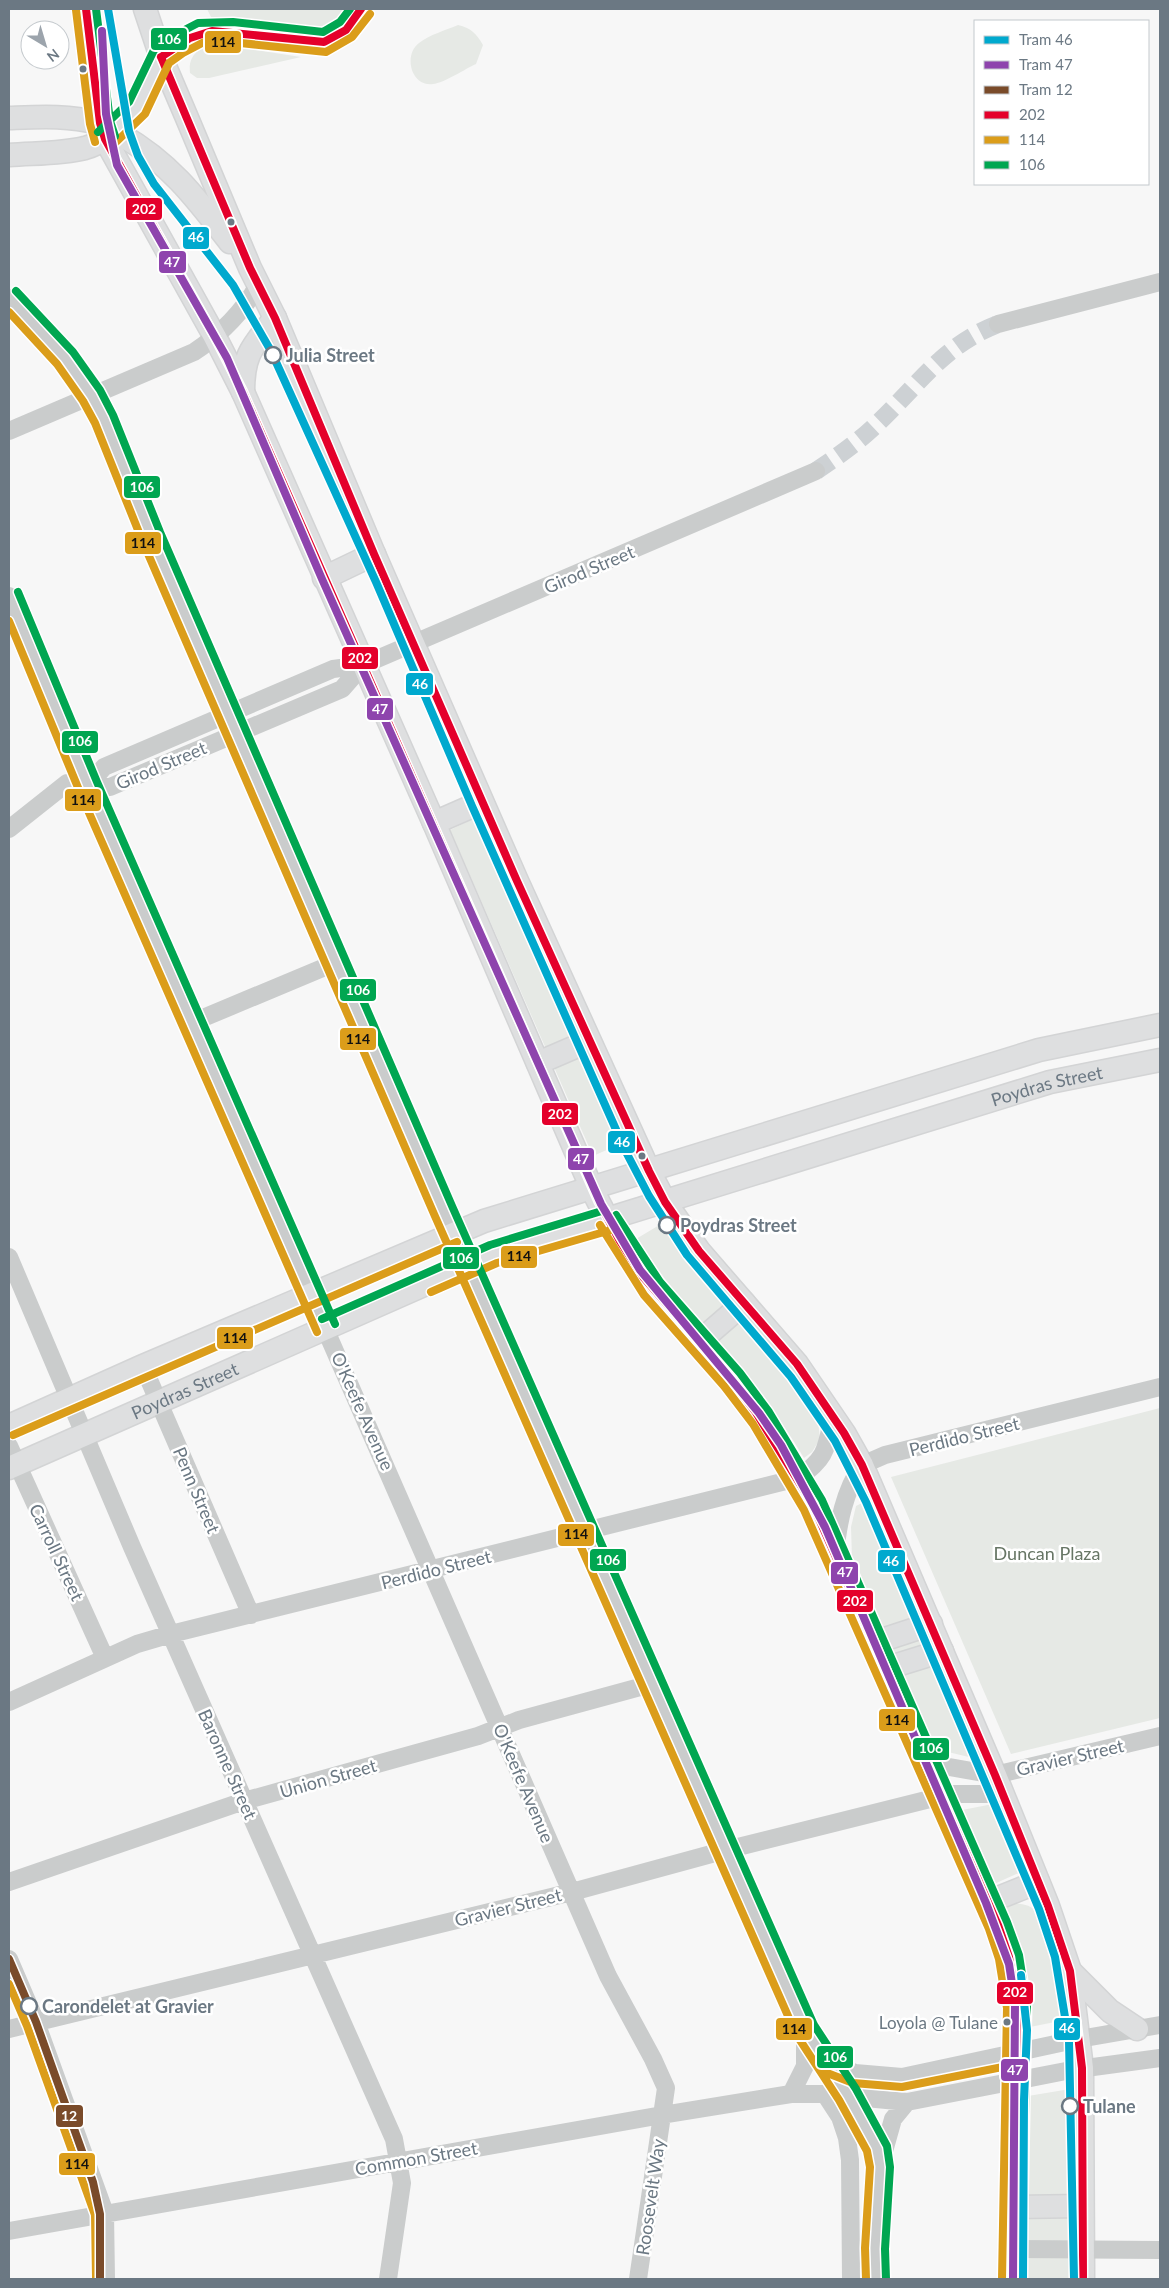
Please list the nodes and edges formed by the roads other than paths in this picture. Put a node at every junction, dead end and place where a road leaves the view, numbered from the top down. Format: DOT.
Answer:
graph roads {
  1 [pos="88,9"];
  2 [pos="145,9"];
  3 [pos="161,57"];
  4 [pos="9,118"];
  5 [pos="106,131"];
  6 [pos="10,155"];
  7 [pos="254,277"];
  8 [pos="1160,282"];
  9 [pos="9,298"];
  10 [pos="275,318"];
  11 [pos="998,324"];
  12 [pos="215,337"];
  13 [pos="243,392"];
  14 [pos="92,396"];
  15 [pos="9,431"];
  16 [pos="816,471"];
  17 [pos="374,554"];
  18 [pos="324,578"];
  19 [pos="9,596"];
  20 [pos="414,643"];
  21 [pos="362,665"];
  22 [pos="229,713"];
  23 [pos="238,733"];
  24 [pos="88,786"];
  25 [pos="482,802"];
  26 [pos="434,823"];
  27 [pos="9,829"];
  28 [pos="337,962"];
  29 [pos="191,1023"];
  30 [pos="1160,1025"];
  31 [pos="589,1040"];
  32 [pos="1160,1060"];
  33 [pos="538,1063"];
  34 [pos="903,1093"];
  35 [pos="858,1106"];
  36 [pos="912,1124"];
  37 [pos="868,1138"];
  38 [pos="649,1171"];
  39 [pos="592,1189"];
  40 [pos="665,1202"];
  41 [pos="608,1220"];
  42 [pos="453,1233"];
  43 [pos="9,1257"];
  44 [pos="467,1265"];
  45 [pos="312,1294"];
  46 [pos="744,1303"];
  47 [pos="326,1328"];
  48 [pos="699,1342"];
  49 [pos="143,1366"];
  50 [pos="1160,1387"];
  51 [pos="69,1399"];
  52 [pos="159,1401"];
  53 [pos="833,1416"];
  54 [pos="9,1426"];
  55 [pos="84,1434"];
  56 [pos="11,1459"];
  57 [pos="862,1465"];
  58 [pos="798,1478"];
  59 [pos="584,1531"];
  60 [pos="835,1555"];
  61 [pos="432,1570"];
  62 [pos="251,1615"];
  63 [pos="931,1624"];
  64 [pos="171,1634"];
  65 [pos="873,1642"];
  66 [pos="942,1651"];
  67 [pos="105,1658"];
  68 [pos="884,1668"];
  69 [pos="651,1684"];
  70 [pos="9,1702"];
  71 [pos="500,1727"];
  72 [pos="1160,1736"];
  73 [pos="924,1757"];
  74 [pos="995,1775"];
  75 [pos="941,1797"];
  76 [pos="244,1801"];
  77 [pos="1006,1801"];
  78 [pos="726,1850"];
  79 [pos="9,1882"];
  80 [pos="1038,1882"];
  81 [pos="572,1892"];
  82 [pos="988,1902"];
  83 [pos="314,1954"];
  84 [pos="9,1959"];
  85 [pos="1070,1971"];
  86 [pos="36,2022"];
  87 [pos="1160,2025"];
  88 [pos="9,2029"];
  89 [pos="1137,2029"];
  90 [pos="805,2030"];
  91 [pos="1079,2039"];
  92 [pos="1016,2054"];
  93 [pos="1160,2058"];
  94 [pos="826,2062"];
  95 [pos="1082,2068"];
  96 [pos="1015,2081"];
  97 [pos="791,2094"];
  98 [pos="825,2094"];
  99 [pos="848,2096"];
  100 [pos="907,2102"];
  101 [pos="662,2115"];
  102 [pos="399,2160"];
  103 [pos="880,2167"];
  104 [pos="1013,2206"];
  105 [pos="1082,2206"];
  106 [pos="105,2213"];
  107 [pos="9,2230"];
  108 [pos="1013,2249"];
  109 [pos="1083,2250"];
  110 [pos="1160,2250"];
  111 [pos="106,2279"];
  112 [pos="388,2279"];
  113 [pos="638,2279"];
  114 [pos="851,2279"];
  115 [pos="876,2279"];
  116 [pos="1012,2279"];
  117 [pos="1083,2279"];
  1 -- 5 [label="main road"];
  2 -- 3 [label="main road"];
  3 -- 5 [label="main road"];
  3 -- 7 [label="main road"];
  4 -- 5 [label="main road"];
  4 -- 6 [label="main road"];
  5 -- 6 [label="main road"];
  5 -- 7 [label="main road"];
  5 -- 12 [label="main road"];
  7 -- 10 [label="main road"];
  7 -- 12 [label="street"];
  8 -- 11 [label="street"];
  9 -- 14 [label="street"];
  10 -- 13 [label="main road"];
  10 -- 17 [label="main road"];
  12 -- 13 [label="main road"];
  12 -- 14 [label="street"];
  13 -- 18 [label="main road"];
  14 -- 15 [label="street"];
  14 -- 22 [label="street"];
  16 -- 20 [label="street, Girod Street"];
  17 -- 18 [label="main road"];
  17 -- 20 [label="main road"];
  18 -- 21 [label="main road"];
  19 -- 24 [label="street, O'Keefe Avenue"];
  20 -- 21 [label="street, Girod Street"];
  20 -- 25 [label="main road"];
  21 -- 22 [label="street, Girod Street"];
  21 -- 23 [label="street, Girod Street"];
  21 -- 26 [label="main road"];
  22 -- 23 [label="street"];
  22 -- 24 [label="street, Girod Street"];
  23 -- 24 [label="street, Girod Street"];
  23 -- 28 [label="street"];
  24 -- 27 [label="street, Girod Street"];
  24 -- 29 [label="street, O'Keefe Avenue"];
  25 -- 26 [label="main road"];
  25 -- 31 [label="main road"];
  26 -- 33 [label="main road"];
  28 -- 29 [label="street"];
  28 -- 42 [label="street"];
  29 -- 45 [label="street, O'Keefe Avenue"];
  30 -- 34 [label="main road, Poydras Street"];
  31 -- 33 [label="main road"];
  31 -- 38 [label="main road"];
  32 -- 36 [label="main road, Poydras Street"];
  33 -- 39 [label="main road"];
  34 -- 35 [label="main road, Poydras Street"];
  34 -- 36 [label="main road"];
  35 -- 37 [label="main road"];
  35 -- 38 [label="main road, Poydras Street"];
  36 -- 37 [label="main road, Poydras Street"];
  37 -- 40 [label="main road, Poydras Street"];
  38 -- 39 [label="main road, Poydras Street"];
  38 -- 40 [label="main road"];
  39 -- 41 [label="main road"];
  39 -- 42 [label="main road, Poydras Street"];
  40 -- 41 [label="main road, Poydras Street"];
  40 -- 46 [label="main road"];
  41 -- 44 [label="main road, Poydras Street"];
  41 -- 48 [label="main road"];
  42 -- 44 [label="street"];
  42 -- 45 [label="main road, Poydras Street"];
  43 -- 51 [label="street, Baronne Street"];
  44 -- 47 [label="main road, Poydras Street"];
  44 -- 59 [label="street"];
  45 -- 47 [label="street, O'Keefe Avenue"];
  45 -- 49 [label="main road, Poydras Street"];
  46 -- 48 [label="main road"];
  46 -- 53 [label="main road"];
  47 -- 52 [label="main road, Poydras Street"];
  47 -- 61 [label="street, O'Keefe Avenue"];
  48 -- 58 [label="main road"];
  49 -- 51 [label="main road, Poydras Street"];
  49 -- 52 [label="street, Penn Street"];
  50 -- 57 [label="street, Perdido Street"];
  51 -- 54 [label="main road, Poydras Street"];
  51 -- 55 [label="street, Baronne Street"];
  52 -- 55 [label="main road, Poydras Street"];
  52 -- 62 [label="street, Penn Street"];
  53 -- 57 [label="main road"];
  53 -- 58 [label="street, Perdido Street"];
  55 -- 56 [label="main road, Poydras Street"];
  55 -- 64 [label="street, Baronne Street"];
  56 -- 67 [label="street, Carroll Street"];
  57 -- 60 [label="street"];
  57 -- 63 [label="main road"];
  58 -- 59 [label="street, Perdido Street"];
  58 -- 60 [label="main road"];
  59 -- 61 [label="street, Perdido Street"];
  59 -- 69 [label="street"];
  60 -- 65 [label="main road"];
  61 -- 62 [label="street, Perdido Street"];
  61 -- 71 [label="street, O'Keefe Avenue"];
  62 -- 64 [label="street, Perdido Street"];
  63 -- 65 [label="main road"];
  63 -- 66 [label="main road"];
  64 -- 67 [label="street, Perdido Street"];
  64 -- 76 [label="street, Baronne Street"];
  65 -- 68 [label="main road"];
  66 -- 68 [label="main road"];
  66 -- 74 [label="main road"];
  67 -- 70 [label="street, Perdido Street"];
  68 -- 73 [label="main road"];
  69 -- 71 [label="street, Union Street"];
  69 -- 78 [label="street"];
  71 -- 76 [label="street, Union Street"];
  71 -- 81 [label="street, O'Keefe Avenue"];
  72 -- 74 [label="street, Gravier Street"];
  73 -- 74 [label="street, Gravier Street"];
  73 -- 75 [label="main road"];
  74 -- 77 [label="main road"];
  75 -- 77 [label="street, Gravier Street"];
  75 -- 78 [label="street, Gravier Street"];
  75 -- 82 [label="main road"];
  76 -- 79 [label="street, Union Street"];
  76 -- 83 [label="street, Baronne Street"];
  77 -- 80 [label="main road"];
  78 -- 81 [label="street, Gravier Street"];
  78 -- 90 [label="street"];
  80 -- 82 [label="main road"];
  80 -- 85 [label="main road"];
  81 -- 83 [label="street, Gravier Street"];
  81 -- 101 [label="street, O'Keefe Avenue"];
  82 -- 92 [label="main road"];
  83 -- 86 [label="street, Gravier Street"];
  83 -- 102 [label="street, Baronne Street"];
  84 -- 86 [label="street"];
  85 -- 89 [label="main road"];
  85 -- 91 [label="main road"];
  86 -- 88 [label="street, Gravier Street"];
  86 -- 106 [label="street"];
  87 -- 89 [label="street"];
  89 -- 91 [label="street"];
  90 -- 94 [label="street"];
  90 -- 97 [label="street"];
  91 -- 92 [label="street"];
  91 -- 95 [label="main road"];
  92 -- 94 [label="street"];
  92 -- 96 [label="main road"];
  93 -- 95 [label="street, Common Street"];
  94 -- 99 [label="street"];
  95 -- 96 [label="street, Common Street"];
  95 -- 105 [label="main road"];
  96 -- 100 [label="street, Common Street"];
  96 -- 104 [label="main road"];
  97 -- 98 [label="street, Common Street"];
  97 -- 101 [label="street, Common Street"];
  98 -- 99 [label="street, Common Street"];
  98 -- 114 [label="street"];
  99 -- 100 [label="street, Common Street"];
  99 -- 103 [label="street"];
  100 -- 103 [label="street"];
  101 -- 102 [label="street, Common Street"];
  101 -- 113 [label="street, Roosevelt Way"];
  102 -- 106 [label="street, Common Street"];
  102 -- 112 [label="street, Baronne Street"];
  103 -- 115 [label="street"];
  104 -- 105 [label="main road"];
  104 -- 108 [label="main road"];
  105 -- 109 [label="main road"];
  106 -- 107 [label="street, Common Street"];
  106 -- 111 [label="street"];
  108 -- 109 [label="street"];
  108 -- 116 [label="main road"];
  109 -- 110 [label="street"];
  109 -- 117 [label="main road"];
}
